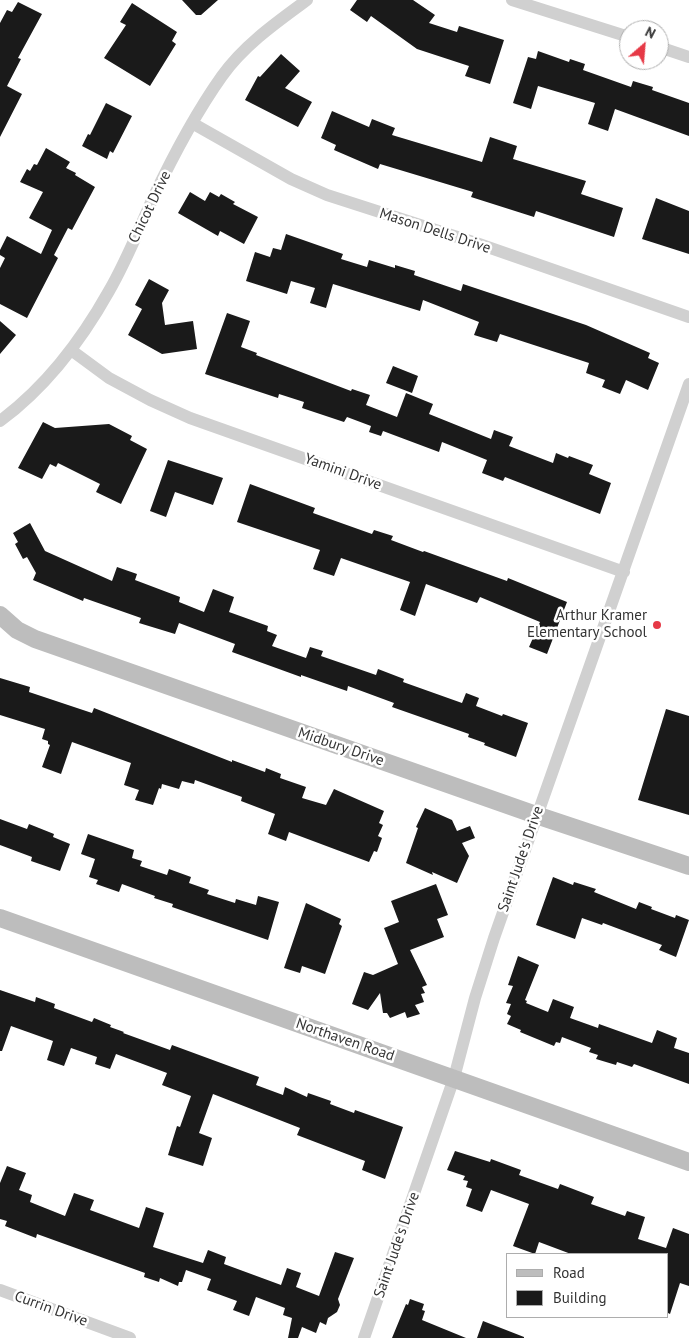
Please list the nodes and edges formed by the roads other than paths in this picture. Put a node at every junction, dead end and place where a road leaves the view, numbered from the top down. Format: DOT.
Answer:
graph roads {
  1 [pos="307,0"];
  2 [pos="512,0"];
  3 [pos="619,33"];
  4 [pos="669,50"];
  5 [pos="689,57"];
  6 [pos="192,123"];
  7 [pos="689,317"];
  8 [pos="71,350"];
  9 [pos="689,384"];
  10 [pos="0,421"];
  11 [pos="624,572"];
  12 [pos="0,615"];
  13 [pos="536,815"];
  14 [pos="689,866"];
  15 [pos="0,918"];
  16 [pos="454,1078"];
  17 [pos="689,1162"];
  18 [pos="0,1290"];
  19 [pos="130,1338"];
  20 [pos="364,1338"];
  1 -- 6 [label="street, Chicot Drive"];
  2 -- 3 [label="street"];
  4 -- 5 [label="street"];
  6 -- 7 [label="street, Mason Dells Drive"];
  6 -- 8 [label="street, Chicot Drive"];
  8 -- 10 [label="street, Chicot Drive"];
  8 -- 11 [label="street, Yamini Drive"];
  9 -- 11 [label="street, Saint Jude's Drive"];
  11 -- 13 [label="street, Saint Jude's Drive"];
  12 -- 13 [label="street, Midbury Drive"];
  13 -- 14 [label="street, Midbury Drive"];
  13 -- 16 [label="street, Saint Jude's Drive"];
  15 -- 16 [label="street, Northaven Road"];
  16 -- 17 [label="street, Northaven Road"];
  16 -- 20 [label="street, Saint Jude's Drive"];
  18 -- 19 [label="street, Currin Drive"];
}
